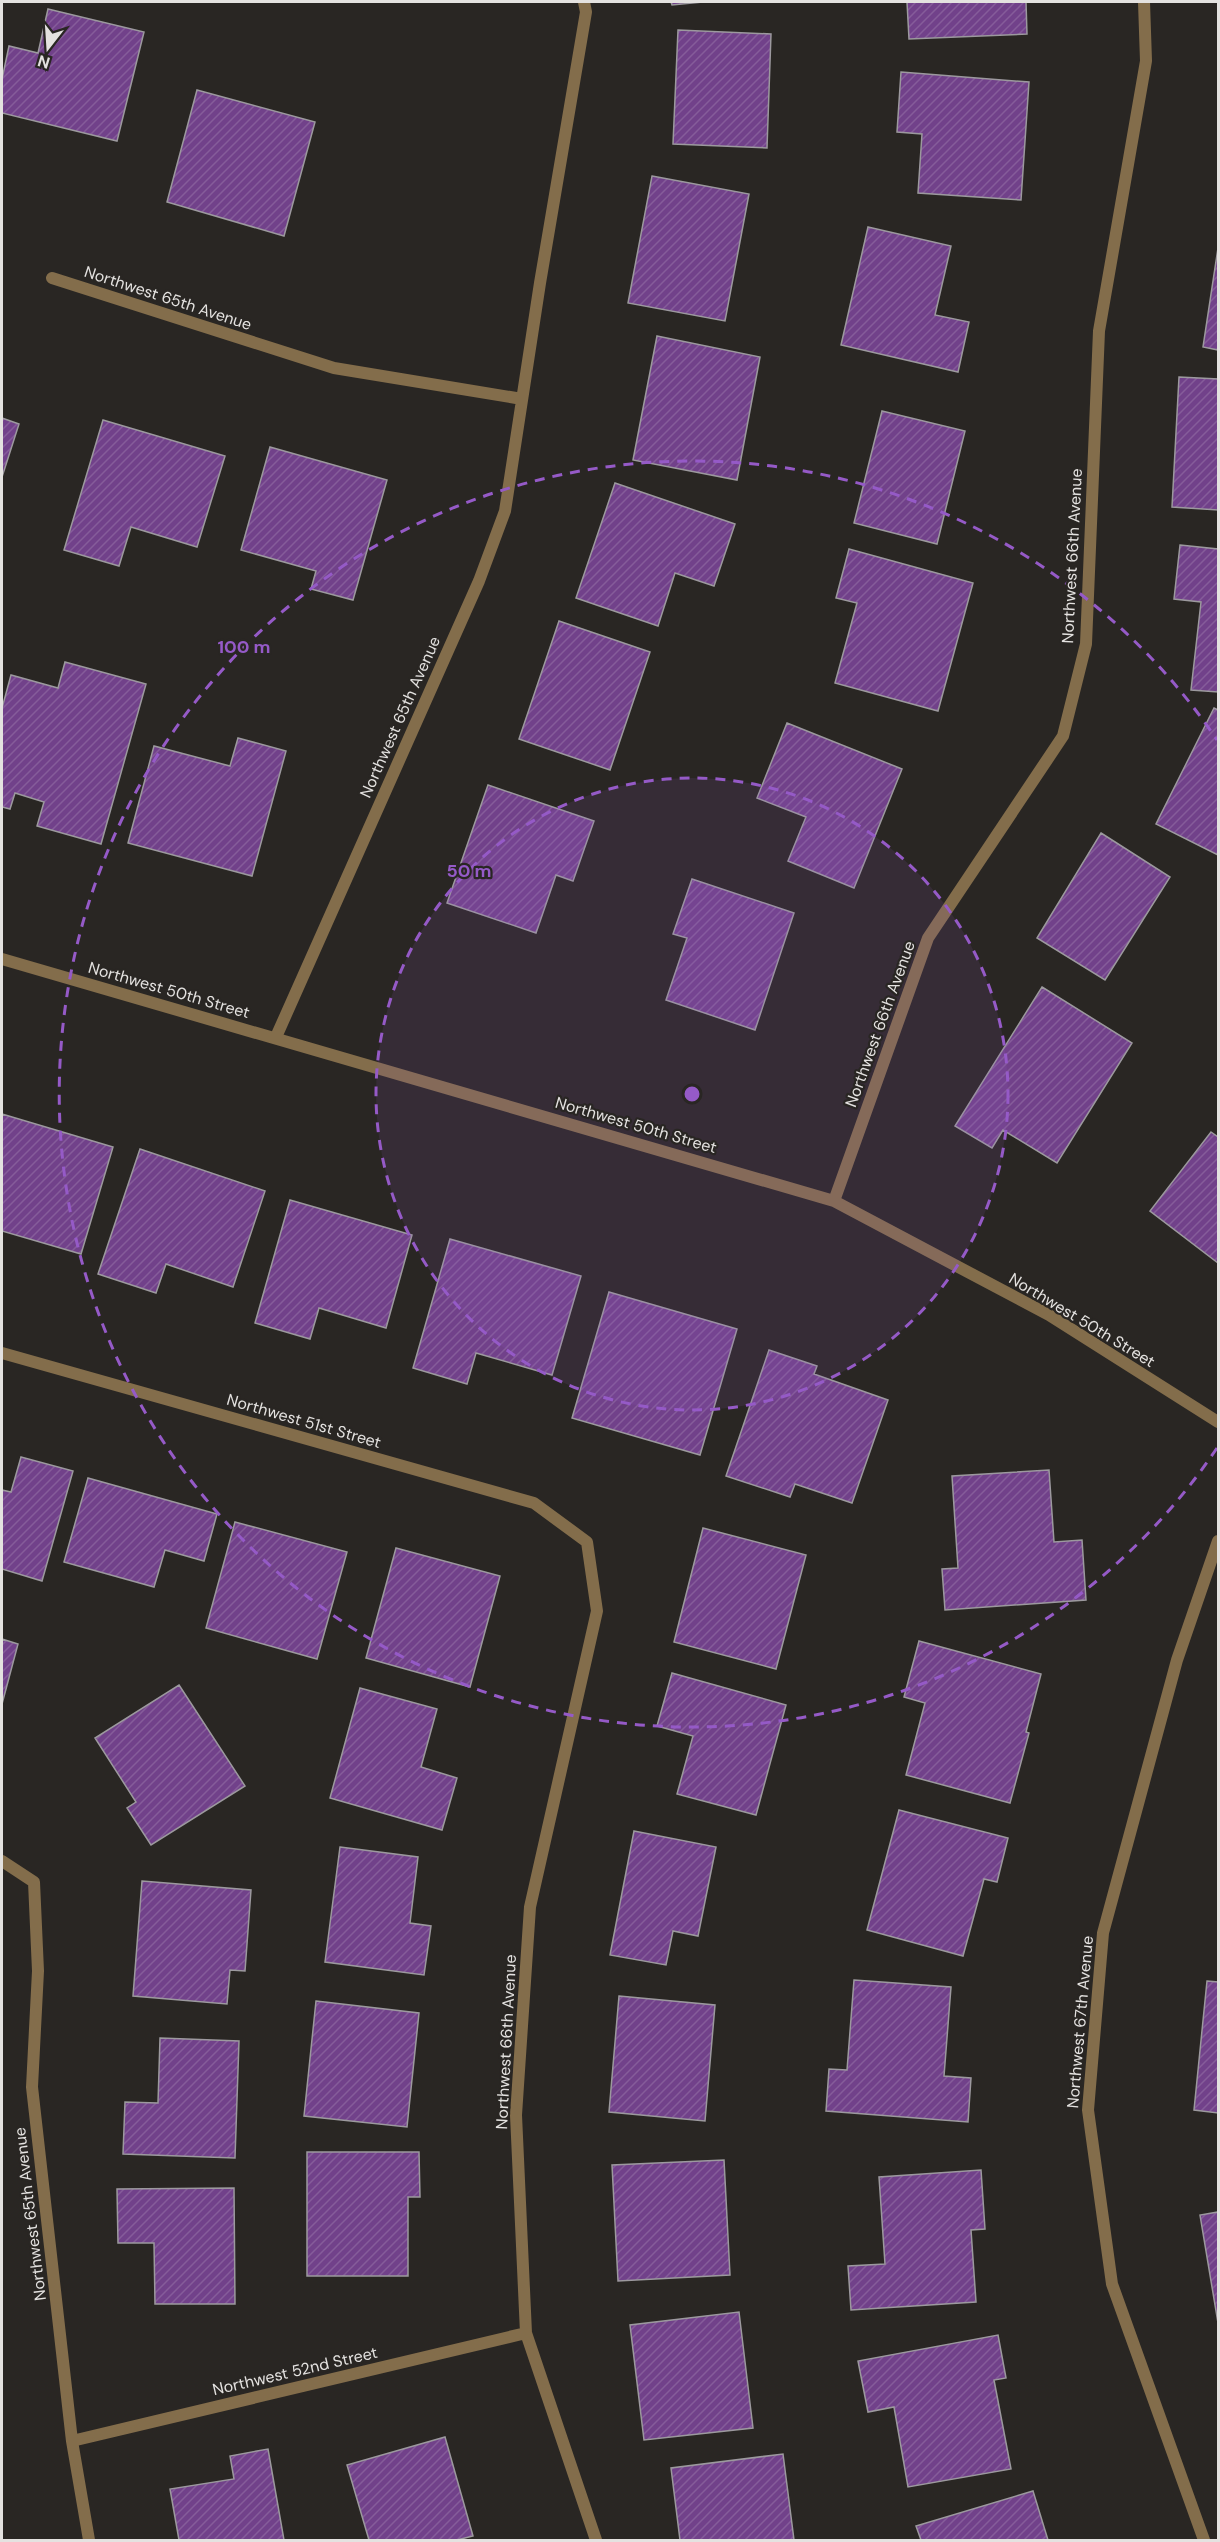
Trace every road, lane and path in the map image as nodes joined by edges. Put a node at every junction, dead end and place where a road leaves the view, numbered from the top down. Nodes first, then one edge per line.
1 (584, 2) edge
2 (1144, 2) edge
3 (51, 278) dead end
4 (522, 399) junction
5 (2, 959) edge
6 (276, 1037) junction
7 (834, 1201) junction
8 (2, 1353) edge
9 (1218, 1422) edge
10 (1218, 1541) edge
11 (587, 1542) joint
12 (2, 1861) edge
13 (526, 2332) junction
14 (72, 2441) junction
15 (89, 2541) edge
16 (596, 2541) edge
17 (1204, 2541) edge

1 - 4 street, Northwest 65th Avenue
2 - 7 street, Northwest 66th Avenue
3 - 4 street, Northwest 65th Avenue
4 - 6 street, Northwest 65th Avenue
5 - 6 street, Northwest 50th Street
6 - 7 street, Northwest 50th Street
7 - 9 street, Northwest 50th Street
8 - 11 street, Northwest 51st Street
10 - 17 street, Northwest 67th Avenue
11 - 13 street, Northwest 66th Avenue
12 - 14 street, Northwest 65th Avenue
13 - 14 street, Northwest 52nd Street
13 - 16 street, Northwest 66th Avenue
14 - 15 street, Northwest 65th Avenue

